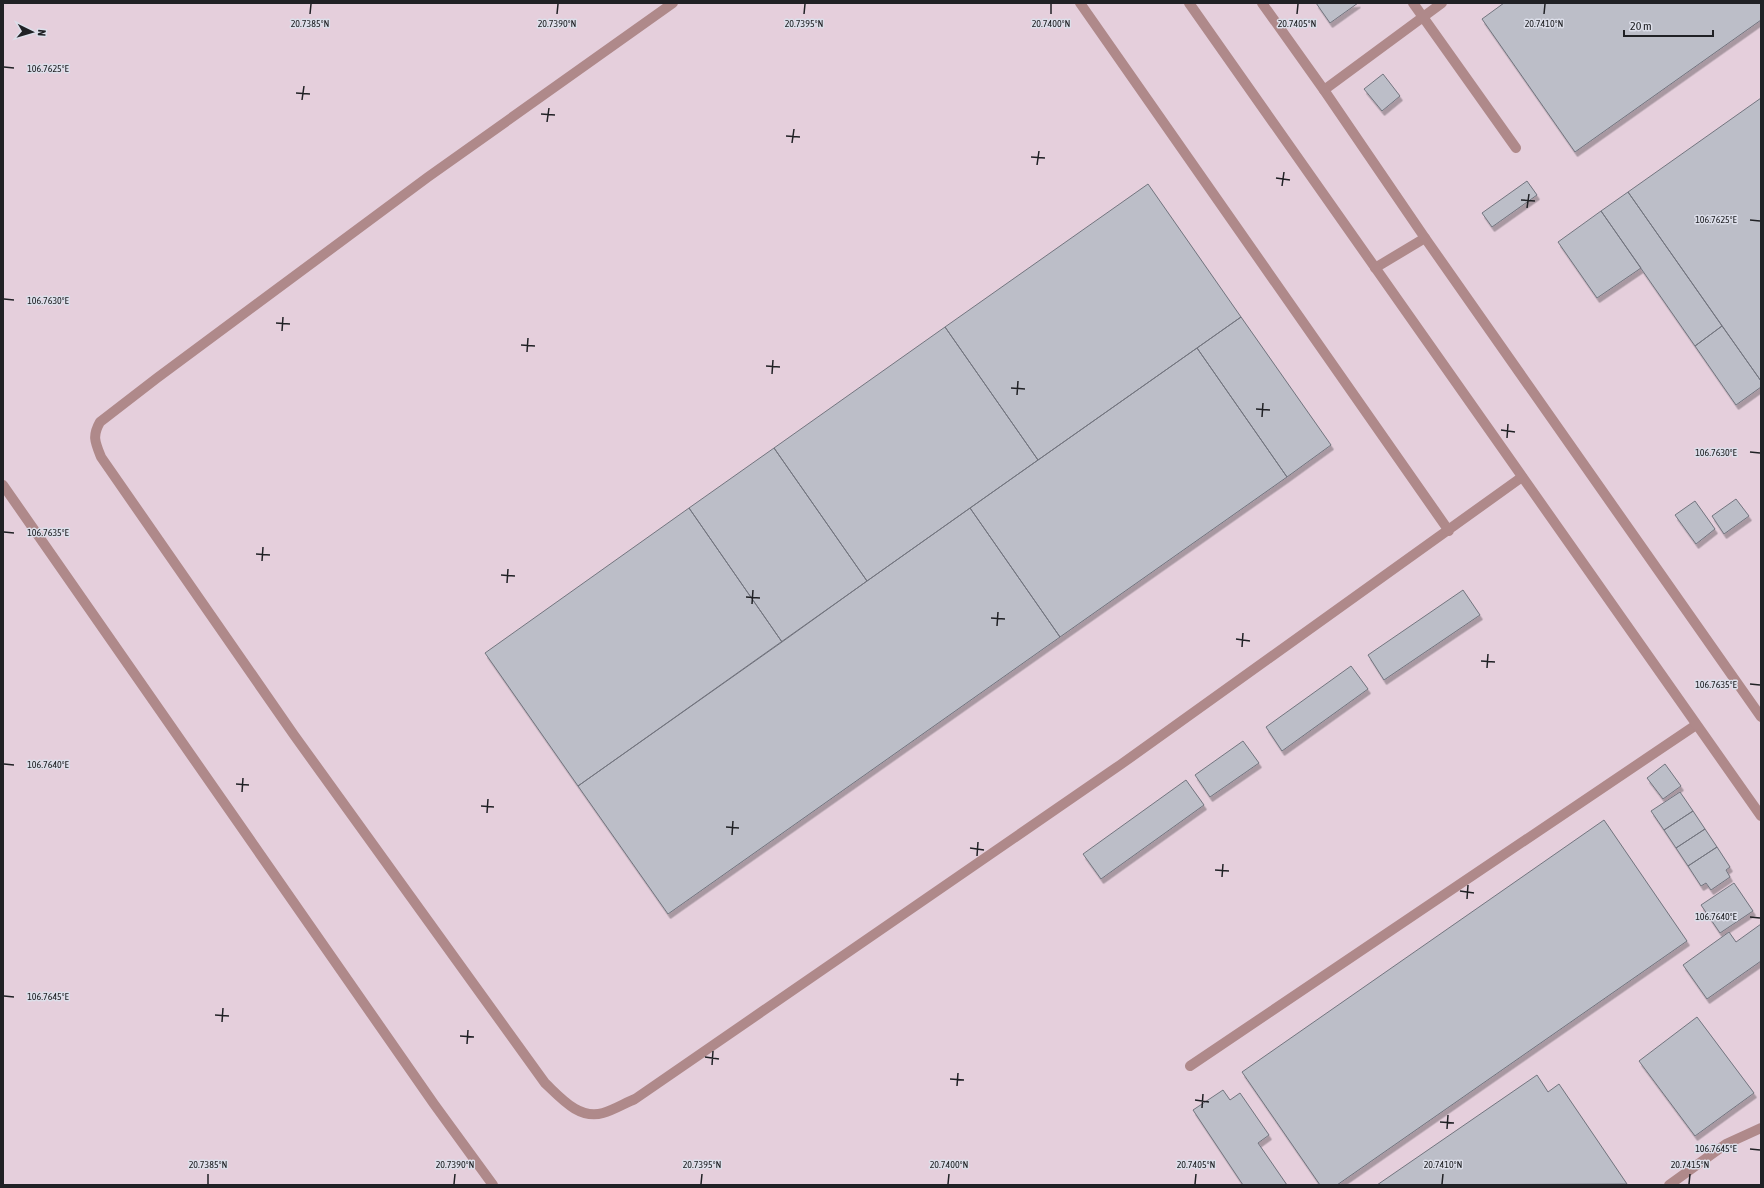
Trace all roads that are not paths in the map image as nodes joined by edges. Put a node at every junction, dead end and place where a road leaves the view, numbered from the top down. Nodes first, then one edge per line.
1 (673, 3) edge
2 (1080, 3) edge
3 (1189, 3) edge
4 (1262, 3) edge
5 (1413, 3) edge
6 (1442, 3) edge
7 (1423, 16) junction
8 (1324, 90) junction
9 (1516, 148) dead end
10 (1425, 238) junction
11 (1375, 268) junction
12 (1522, 477) junction
13 (3, 485) edge
14 (1449, 531) junction
15 (1761, 717) edge
16 (1696, 725) junction
17 (1761, 816) edge
18 (1190, 1066) dead end
19 (1761, 1128) edge
20 (493, 1185) edge
21 (1669, 1185) edge

1 - 14 street
2 - 14 street
3 - 11 street
4 - 8 street
5 - 7 street
6 - 7 street
7 - 8 street
7 - 9 street
8 - 10 street
10 - 11 street
10 - 15 street
11 - 12 street
12 - 14 street
12 - 16 street
13 - 20 street
16 - 17 street
16 - 18 street
19 - 21 street

